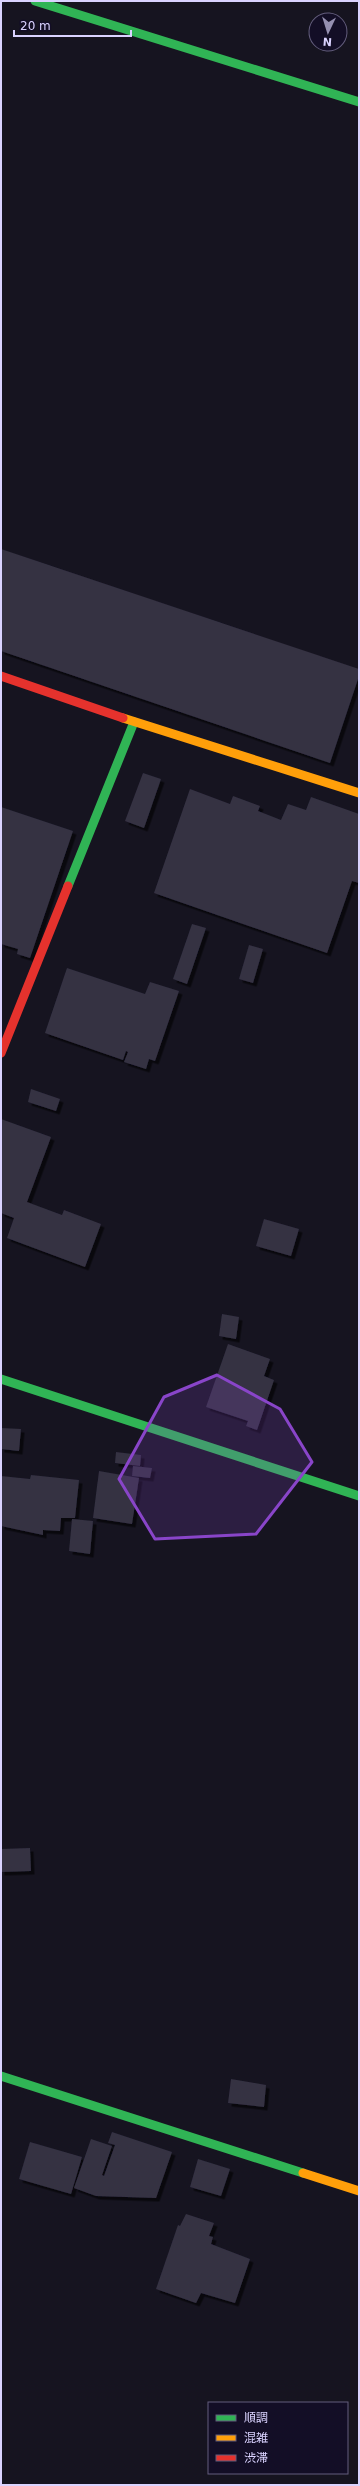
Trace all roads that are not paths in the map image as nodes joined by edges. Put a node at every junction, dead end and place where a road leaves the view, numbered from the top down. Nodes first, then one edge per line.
1 (35, 1) edge
2 (359, 102) edge
3 (1, 676) edge
4 (134, 722) junction
5 (359, 793) edge
6 (1, 1053) edge
7 (1, 1379) edge
8 (359, 1496) edge
9 (1, 2076) edge
10 (359, 2191) edge

1 - 2 street
3 - 4 street
4 - 5 street
4 - 6 street
7 - 8 street
9 - 10 street

